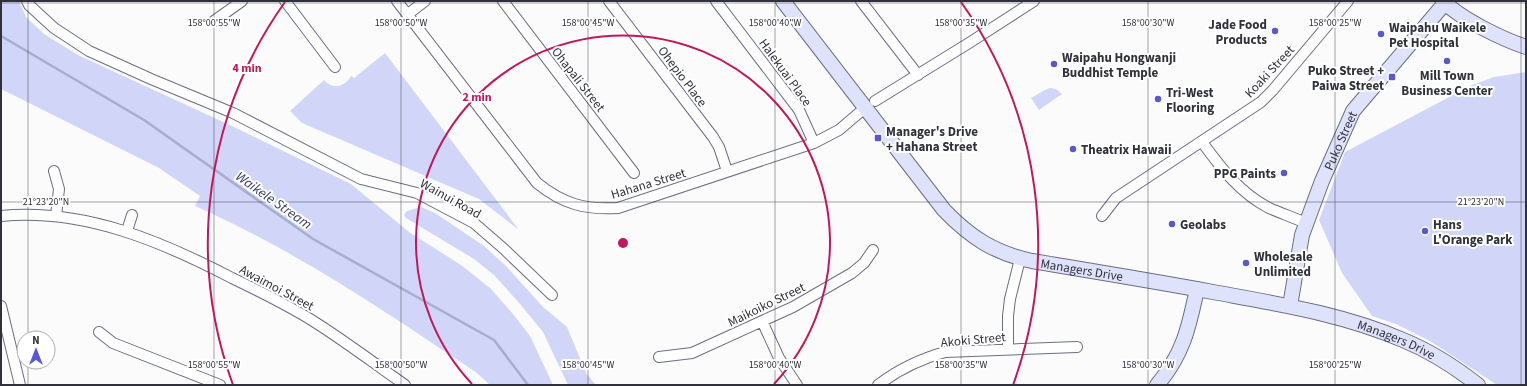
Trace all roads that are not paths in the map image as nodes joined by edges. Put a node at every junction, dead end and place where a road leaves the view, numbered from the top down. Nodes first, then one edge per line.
1 (27, 1) edge
2 (242, 1) edge
3 (285, 1) edge
4 (398, 1) edge
5 (425, 1) edge
6 (503, 1) edge
7 (609, 1) edge
8 (716, 1) edge
9 (784, 1) edge
10 (861, 1) edge
11 (1034, 1) edge
12 (1348, 1) edge
13 (1444, 2) edge
14 (408, 14) junction
15 (214, 21) dead end
16 (1526, 47) edge
17 (335, 66) dead end
18 (918, 75) junction
19 (870, 104) junction
20 (1202, 142) junction
21 (814, 143) junction
22 (54, 171) dead end
23 (728, 171) junction
24 (634, 173) dead end
25 (132, 215) dead end
26 (1, 216) edge
27 (56, 216) junction
28 (1102, 216) dead end
29 (1306, 223) junction
30 (127, 231) junction
31 (873, 250) dead end
32 (1020, 258) junction
33 (1197, 289) junction
34 (552, 295) dead end
35 (1, 306) edge
36 (1290, 306) junction
37 (762, 321) junction
38 (100, 332) dead end
39 (1078, 346) dead end
40 (1008, 349) junction
41 (658, 357) dead end
42 (19, 385) edge
43 (220, 385) edge
44 (405, 385) edge
45 (797, 385) edge
46 (878, 385) edge
47 (1157, 385) edge
48 (1478, 385) edge

1 - 34 street, Wainui Road
2 - 15 street
3 - 17 street
4 - 14 street, Hahana Street
5 - 14 street
6 - 24 street, Ohapali Street
7 - 23 street, Ohepio Place
8 - 21 street, Halekuai Place
9 - 19 street, Managers Drive
10 - 18 street
11 - 18 street, Hahana Street
12 - 20 street, Koaki Street
13 - 16 street
13 - 29 street, Puko Street
14 - 23 street, Hahana Street
18 - 19 street, Hahana Street
19 - 21 street, Hahana Street
19 - 32 street, Managers Drive
20 - 28 street, Koaki Street
20 - 29 street
21 - 23 street, Hahana Street
22 - 27 street
25 - 30 street
26 - 27 street, Awaimoi Street
27 - 30 street, Awaimoi Street
29 - 36 street, Puko Street
30 - 44 street, Awaimoi Street
31 - 37 street, Maikoiko Street
32 - 33 street, Managers Drive
32 - 40 street
33 - 36 street, Managers Drive
33 - 47 street
35 - 42 street
36 - 48 street, Managers Drive
37 - 41 street, Maikoiko Street
37 - 45 street
38 - 43 street
39 - 40 street, Akoki Street
40 - 46 street, Akoki Street

